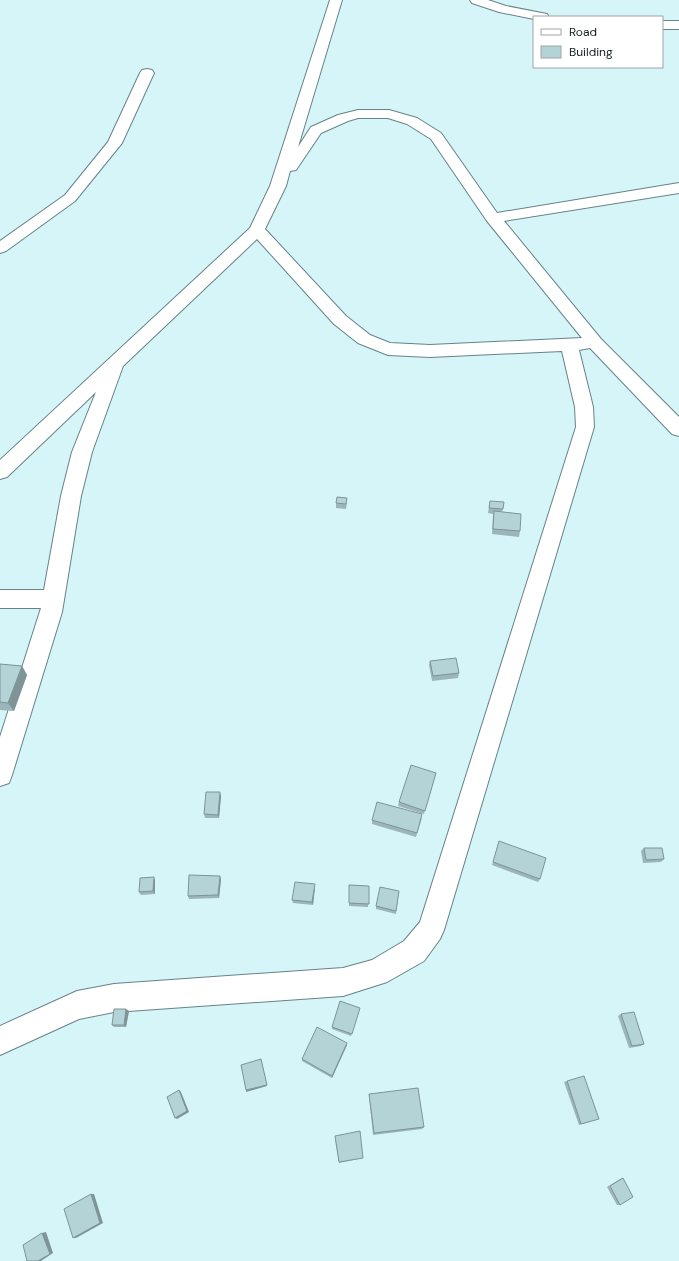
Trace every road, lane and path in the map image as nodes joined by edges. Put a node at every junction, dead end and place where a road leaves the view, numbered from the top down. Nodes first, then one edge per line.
1 (476, 0) edge
2 (338, 1) edge
3 (538, 16) edge
4 (663, 25) edge
5 (679, 25) edge
6 (147, 73) dead end
7 (278, 186) junction
8 (679, 188) edge
9 (493, 218) junction
10 (257, 230) junction
11 (0, 248) edge
12 (595, 343) junction
13 (569, 344) junction
14 (117, 362) junction
15 (679, 429) edge
16 (0, 472) edge
17 (0, 599) edge
18 (53, 599) junction
19 (0, 775) edge
20 (0, 1041) edge

1 - 3 street
2 - 7 street
4 - 5 street
6 - 11 street
7 - 9 street
7 - 10 street
8 - 9 street
9 - 12 street
10 - 13 street
10 - 14 street
12 - 13 street
12 - 15 street
13 - 20 street
14 - 16 street
14 - 18 street
17 - 18 street
18 - 19 street

